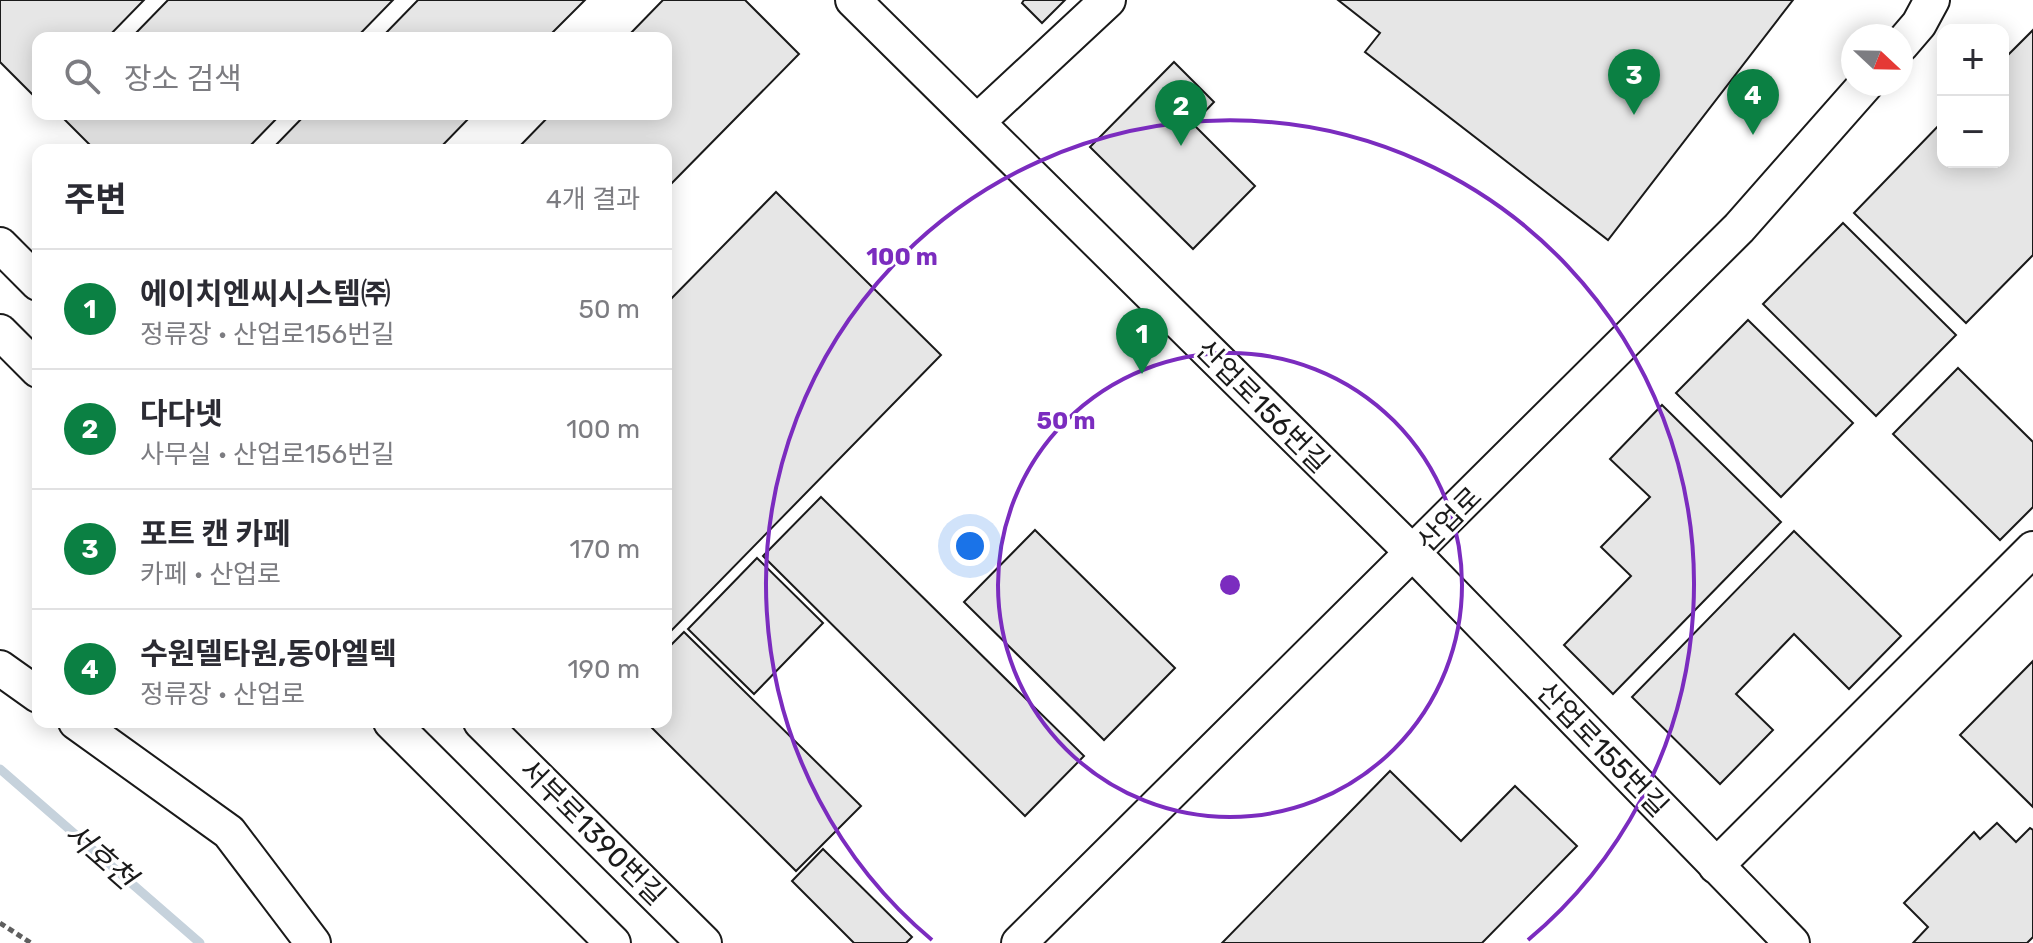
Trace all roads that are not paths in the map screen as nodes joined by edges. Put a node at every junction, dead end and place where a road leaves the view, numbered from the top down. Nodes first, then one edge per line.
1 (853, 0) edge
2 (1108, 0) edge
3 (1932, 0) edge
4 (1913, 31) edge
5 (1855, 96) edge
6 (977, 122) junction
7 (0, 245) edge
8 (32, 277) edge
9 (0, 332) edge
10 (32, 364) edge
11 (2033, 549) edge
12 (1414, 554) junction
13 (0, 668) edge
14 (32, 691) edge
15 (84, 728) edge
16 (397, 728) edge
17 (487, 728) edge
18 (1716, 866) junction
19 (313, 943) edge
20 (613, 943) edge
21 (704, 943) edge
22 (1019, 943) edge
23 (1792, 943) edge

1 - 6 street, 산업로156번길
2 - 6 street
3 - 4 street
5 - 12 street, 산업로
6 - 12 street, 산업로156번길
7 - 8 street
9 - 10 street
11 - 18 street
12 - 18 street, 산업로155번길
12 - 22 street, 산업로
13 - 14 street
15 - 19 street
16 - 20 street
17 - 21 street, 서부로1390번길
18 - 23 street, 산업로155번길

